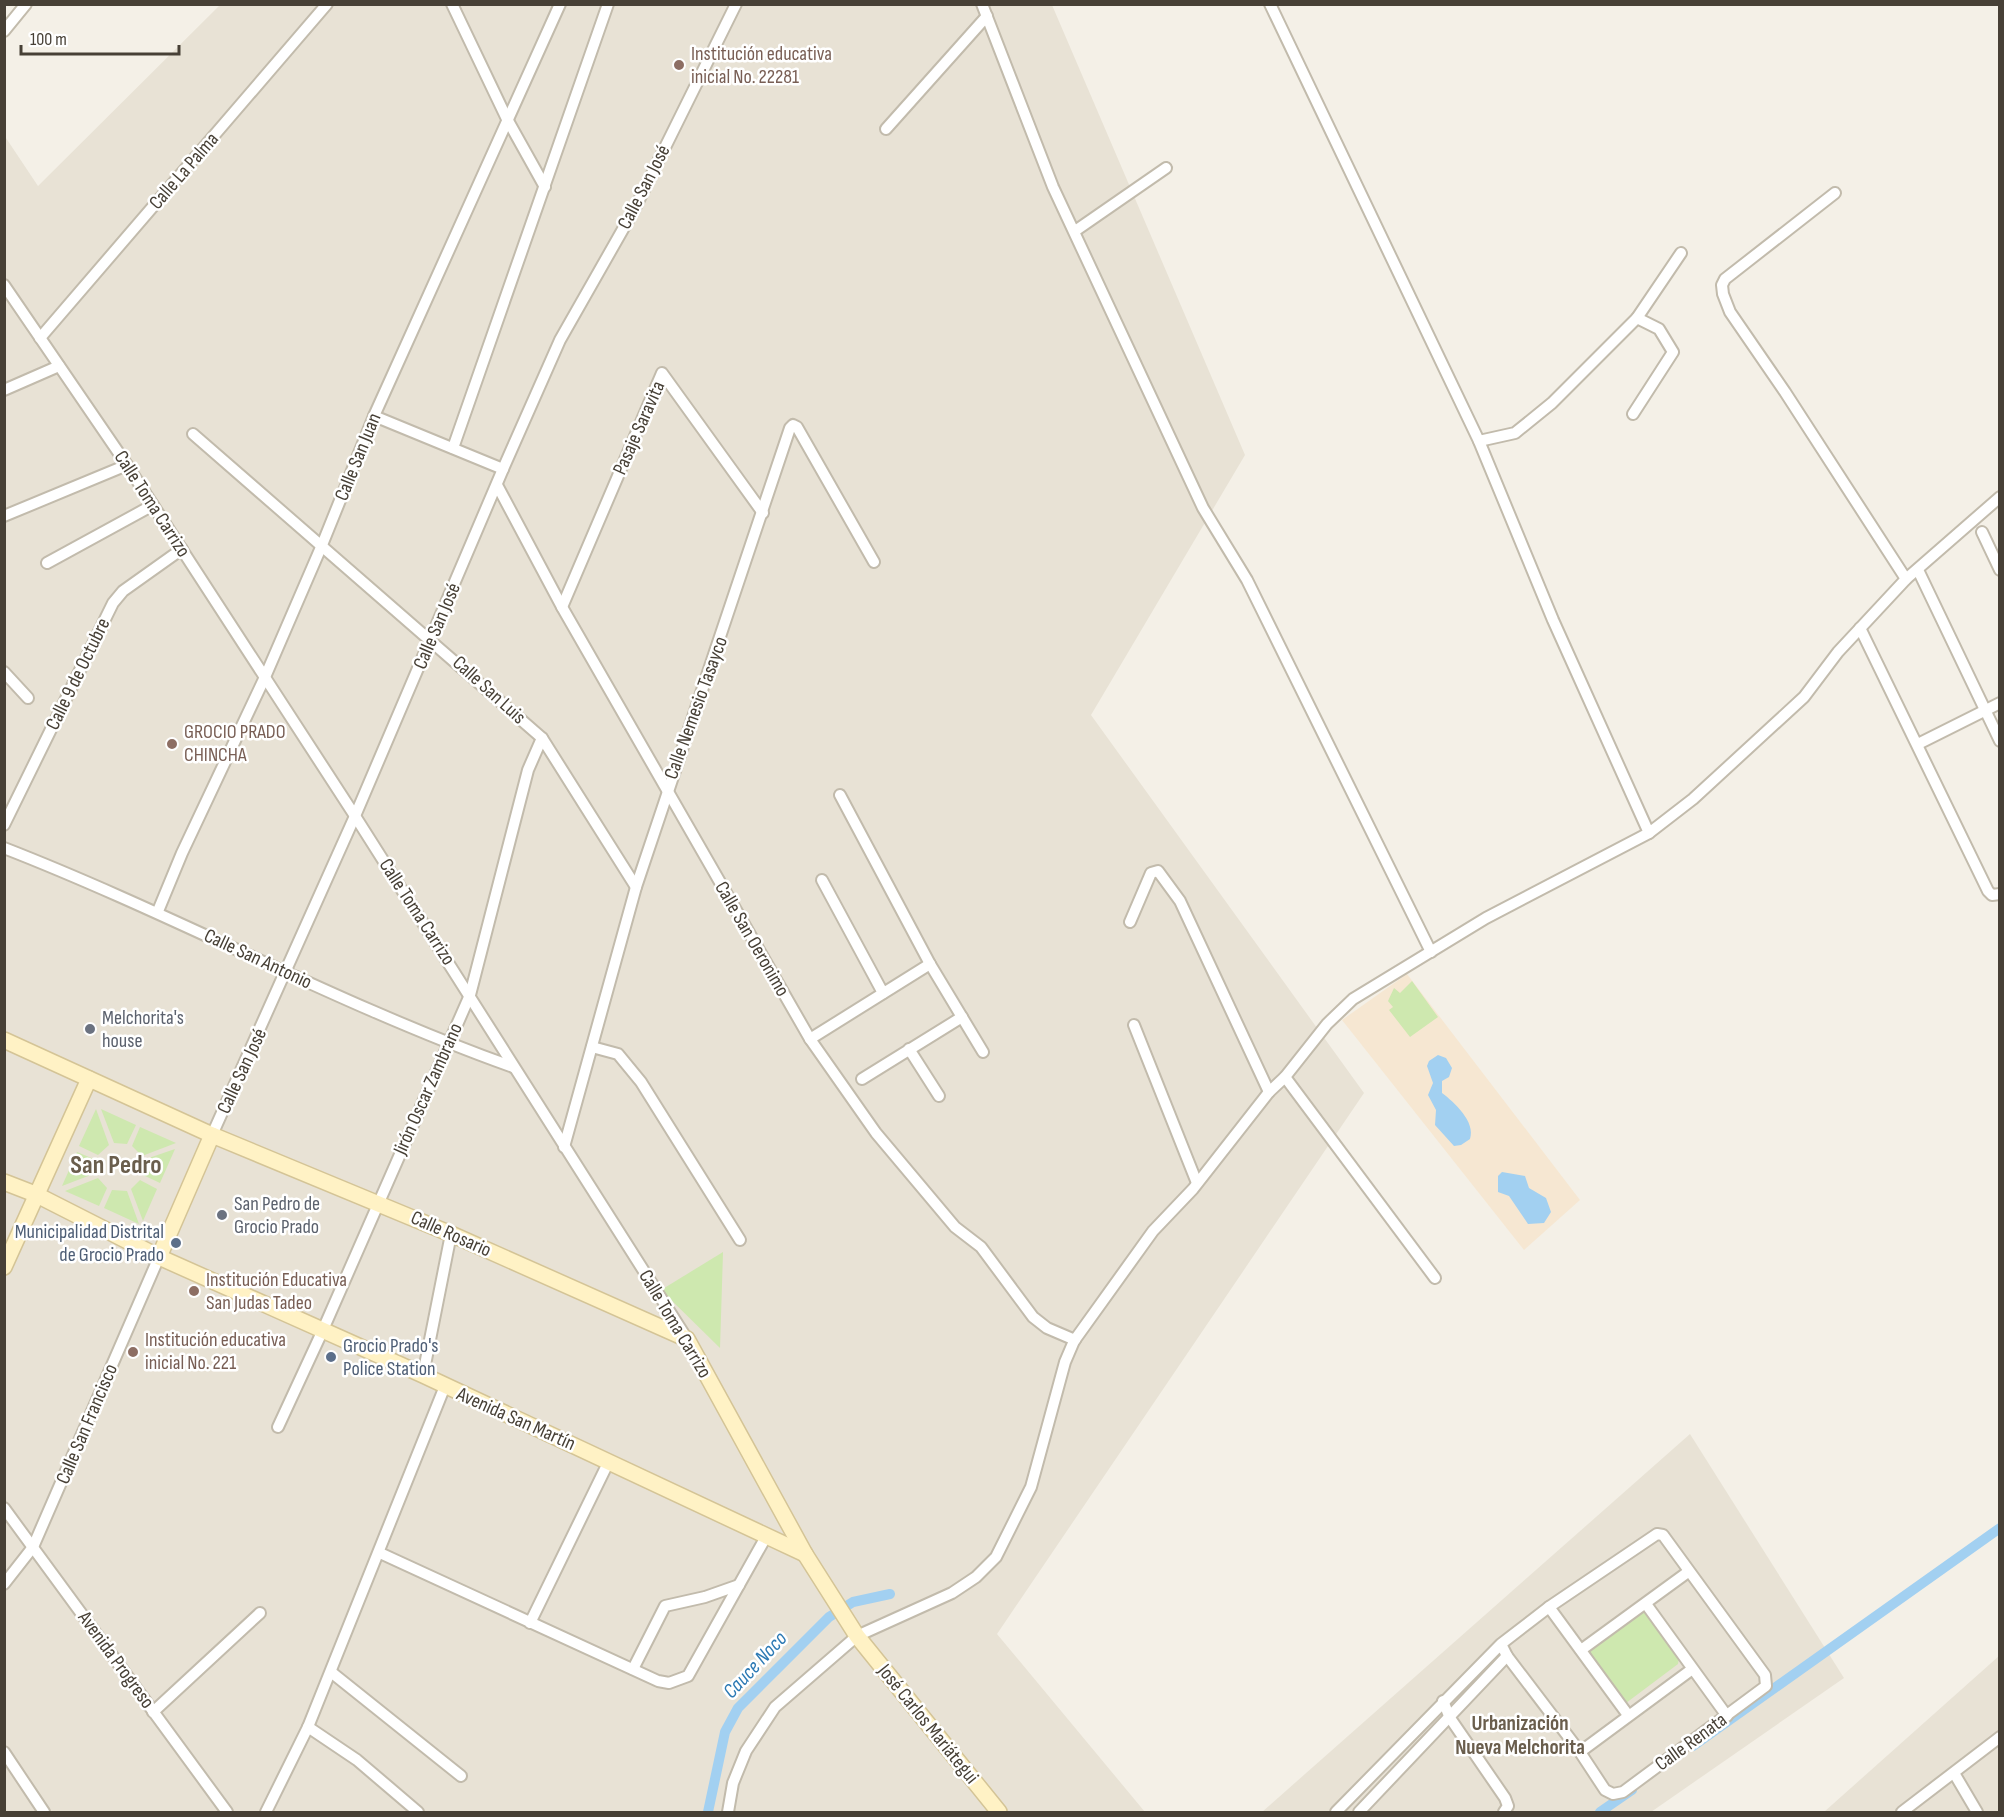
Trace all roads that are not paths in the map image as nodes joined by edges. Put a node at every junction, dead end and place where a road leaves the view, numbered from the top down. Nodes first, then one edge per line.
1 (26, 4) edge
2 (327, 4) edge
3 (452, 4) edge
4 (560, 4) edge
5 (608, 4) edge
6 (736, 4) edge
7 (982, 4) edge
8 (1270, 4) edge
9 (987, 16) junction
10 (4, 31) edge
11 (507, 119) junction
12 (886, 129) dead end
13 (1166, 168) dead end
14 (545, 187) junction
15 (1835, 193) dead end
16 (1075, 231) junction
17 (1681, 253) dead end
18 (4, 285) edge
19 (1637, 318) junction
20 (40, 338) junction
21 (59, 366) junction
22 (4, 390) edge
23 (1633, 414) dead end
24 (374, 416) junction
25 (193, 434) dead end
26 (1479, 441) junction
27 (453, 448) junction
28 (127, 465) junction
29 (502, 469) junction
30 (497, 485) junction
31 (2000, 497) edge
32 (153, 505) junction
33 (763, 513) junction
34 (4, 516) edge
35 (1982, 532) dead end
36 (322, 545) junction
37 (182, 549) junction
38 (874, 562) dead end
39 (47, 563) dead end
40 (1918, 570) junction
41 (2000, 570) edge
42 (1905, 579) junction
43 (562, 607) junction
44 (1860, 628) junction
45 (431, 639) junction
46 (265, 677) junction
47 (7, 678) edge
48 (28, 698) dead end
49 (2000, 703) edge
50 (1985, 708) junction
51 (543, 738) junction
52 (2000, 741) edge
53 (1918, 744) junction
54 (667, 789) junction
55 (840, 795) dead end
56 (355, 816) junction
57 (4, 825) edge
58 (1649, 833) junction
59 (4, 848) edge
60 (822, 880) dead end
61 (636, 886) junction
62 (2000, 894) edge
63 (158, 911) junction
64 (1130, 922) dead end
65 (1431, 952) junction
66 (930, 964) junction
67 (286, 973) junction
68 (882, 993) junction
69 (470, 995) junction
70 (962, 1017) junction
71 (1134, 1025) dead end
72 (810, 1039) junction
73 (4, 1040) edge
74 (448, 1044) junction
75 (592, 1047) junction
76 (909, 1049) junction
77 (983, 1052) dead end
78 (513, 1067) junction
79 (1285, 1077) junction
80 (89, 1079) junction
81 (862, 1079) dead end
82 (1269, 1092) junction
83 (939, 1096) dead end
84 (212, 1135) junction
85 (564, 1147) junction
86 (4, 1182) edge
87 (1197, 1183) junction
88 (35, 1194) junction
89 (377, 1202) junction
90 (452, 1234) junction
91 (740, 1240) dead end
92 (159, 1257) junction
93 (4, 1267) edge
94 (1435, 1278) dead end
95 (322, 1332) junction
96 (687, 1339) junction
97 (1075, 1340) junction
98 (423, 1375) junction
99 (444, 1386) junction
100 (278, 1427) dead end
101 (609, 1461) junction
102 (4, 1508) edge
103 (767, 1535) junction
104 (33, 1547) junction
105 (380, 1552) junction
106 (805, 1554) junction
107 (1688, 1572) junction
108 (4, 1584) edge
109 (739, 1585) junction
110 (1646, 1604) junction
111 (1549, 1607) junction
112 (260, 1613) dead end
113 (844, 1615) joint
114 (530, 1623) junction
115 (857, 1636) junction
116 (1501, 1644) junction
117 (1581, 1650) junction
118 (1507, 1656) junction
119 (633, 1669) junction
120 (1691, 1670) junction
121 (331, 1672) junction
122 (1443, 1701) junction
123 (153, 1712) junction
124 (1628, 1715) junction
125 (1727, 1716) junction
126 (1450, 1718) junction
127 (308, 1727) junction
128 (2000, 1737) edge
129 (4, 1752) edge
130 (1580, 1752) junction
131 (1954, 1773) junction
132 (462, 1776) dead end
133 (44, 1812) edge
134 (227, 1812) edge
135 (267, 1812) edge
136 (418, 1812) edge
137 (728, 1812) edge
138 (999, 1812) edge
139 (1336, 1812) edge
140 (1359, 1812) edge
141 (1504, 1812) edge
142 (1902, 1812) edge
143 (1977, 1812) edge

1 - 10 street
2 - 20 street, Calle La Palma
3 - 11 street
4 - 11 street, Calle San Juan
5 - 14 street
6 - 29 street, Calle San José
7 - 9 street
8 - 26 street
9 - 12 street
9 - 16 street
11 - 14 street
11 - 24 street, Calle San Juan
13 - 16 street
14 - 27 street
15 - 42 street
16 - 65 street
17 - 19 street
18 - 20 street, Calle Toma Carrizo
19 - 23 street
19 - 26 street
20 - 21 street, Calle Toma Carrizo
21 - 22 street
21 - 28 street, Calle Toma Carrizo
24 - 27 street
24 - 36 street, Calle San Juan
25 - 36 street, Calle San Luis
26 - 58 street
27 - 29 street
28 - 32 street, Calle Toma Carrizo
28 - 34 street
29 - 30 street, Calle San José
30 - 43 street, Calle San Oeronimo
30 - 45 street, Calle San José
31 - 40 street
32 - 37 street, Calle Toma Carrizo
32 - 39 street
33 - 38 street, Calle Nemesio Tasayco
33 - 43 street, Pasaje Saravita
33 - 54 street, Calle Nemesio Tasayco
35 - 41 street
36 - 45 street, Calle San Luis
36 - 46 street, Calle San Juan
37 - 46 street, Calle Toma Carrizo
37 - 57 street, Calle 9 de Octubre
40 - 42 street
40 - 50 street
42 - 44 street
43 - 54 street, Calle San Oeronimo
44 - 53 street
44 - 58 street
45 - 51 street, Calle San Luis
45 - 56 street, Calle San José
46 - 56 street, Calle Toma Carrizo
46 - 63 street, Calle San Juan
47 - 48 street
49 - 50 street
50 - 52 street
50 - 53 street
51 - 61 street, Calle San Luis
51 - 69 street, Jirón Oscar Zambrano
53 - 62 street
54 - 61 street, Calle Nemesio Tasayco
54 - 72 street, Calle San Oeronimo
55 - 66 street
56 - 67 street, Calle San José
56 - 69 street, Calle Toma Carrizo
58 - 65 street
59 - 63 street, Calle San Antonio
60 - 68 street
61 - 75 street, Calle Nemesio Tasayco
63 - 67 street, Calle San Antonio
64 - 82 street
65 - 79 street
66 - 68 street
66 - 70 street
67 - 74 street, Calle San Antonio
67 - 84 street, Calle San José
68 - 72 street
69 - 74 street, Jirón Oscar Zambrano
69 - 78 street, Calle Toma Carrizo
70 - 76 street
70 - 77 street
71 - 87 street
72 - 97 street, Calle San Oeronimo
73 - 80 main road, Calle Rosario
74 - 78 street, Calle San Antonio
74 - 89 street, Jirón Oscar Zambrano
75 - 85 street, Calle Nemesio Tasayco
75 - 91 street
76 - 81 street
76 - 83 street
78 - 85 street, Calle Toma Carrizo
79 - 82 street
79 - 94 street
80 - 84 main road, Calle Rosario
80 - 88 main road
82 - 87 street
84 - 89 main road, Calle Rosario
84 - 92 main road, Calle San José
85 - 96 street, Calle Toma Carrizo
86 - 88 main road, Avenida San Martín
87 - 97 street
88 - 92 main road, Avenida San Martín
88 - 93 main road
89 - 90 main road, Calle Rosario
89 - 95 street, Jirón Oscar Zambrano
90 - 96 main road, Calle Rosario
90 - 98 street
92 - 95 main road, Avenida San Martín
92 - 104 street, Calle San Francisco
95 - 98 main road, Avenida San Martín
95 - 100 street, Jirón Oscar Zambrano
96 - 106 main road, Calle Toma Carrizo
97 - 115 street
98 - 99 main road, Avenida San Martín
99 - 101 main road, Avenida San Martín
99 - 105 street
101 - 103 main road, Avenida San Martín
101 - 114 street
102 - 104 street, Avenida Progreso
103 - 106 main road, Avenida San Martín
103 - 109 street
104 - 108 street, Calle San Francisco
104 - 123 street, Avenida Progreso
105 - 114 street
105 - 121 street
106 - 113 main road, Calle Toma Carrizo
107 - 110 street
107 - 111 street
107 - 125 street, Calle Renata
109 - 119 street
109 - 119 street
110 - 117 street
110 - 120 street
111 - 116 street
111 - 117 street
112 - 123 street
113 - 115 main road, José Carlos Mariátegui
114 - 119 street
115 - 137 street
115 - 138 main road, José Carlos Mariátegui
116 - 118 street
116 - 122 street
117 - 124 street
118 - 126 street
118 - 130 street
120 - 124 street
120 - 125 street
121 - 127 street
121 - 132 street
122 - 126 street
122 - 139 street
123 - 134 street, Avenida Progreso
124 - 130 street
125 - 130 street, Calle Renata
126 - 140 street
126 - 141 street
127 - 135 street
127 - 136 street
128 - 131 street
129 - 133 street
131 - 142 street
131 - 143 street

